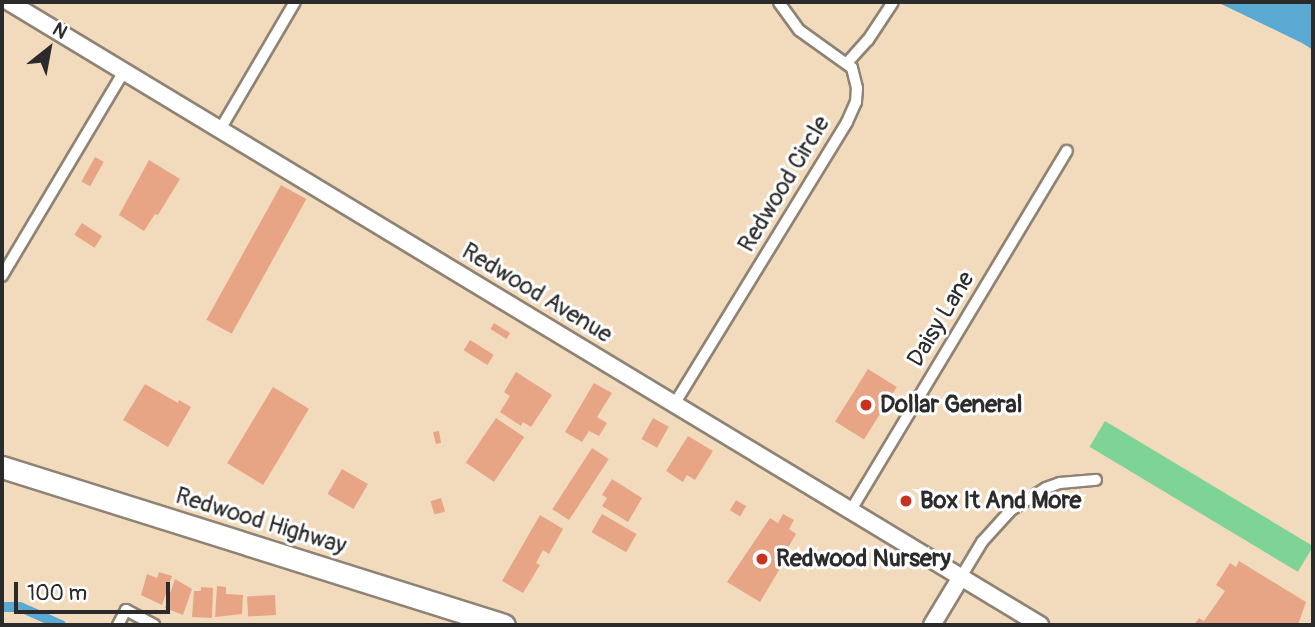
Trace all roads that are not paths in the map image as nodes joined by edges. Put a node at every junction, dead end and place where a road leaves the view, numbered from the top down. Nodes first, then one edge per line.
1 (9, 2) edge
2 (295, 2) edge
3 (779, 2) edge
4 (893, 2) edge
5 (847, 62) junction
6 (125, 70) junction
7 (221, 128) junction
8 (1068, 150) dead end
9 (2, 276) edge
10 (675, 403) junction
11 (2, 467) edge
12 (1096, 480) dead end
13 (850, 510) junction
14 (961, 578) junction
15 (118, 625) edge
16 (154, 625) edge
17 (504, 625) edge
18 (932, 625) edge
19 (1040, 625) edge

1 - 6 main road, Redwood Avenue
2 - 7 street
3 - 5 street
4 - 5 street
5 - 10 street, Redwood Circle
6 - 7 main road, Redwood Avenue
6 - 9 street
7 - 10 main road, Redwood Avenue
8 - 13 street, Daisy Lane
10 - 13 main road, Redwood Avenue
11 - 17 highway, Redwood Highway
12 - 14 street
13 - 14 main road, Redwood Avenue
14 - 18 main road
14 - 19 main road, Redwood Avenue
15 - 16 street

